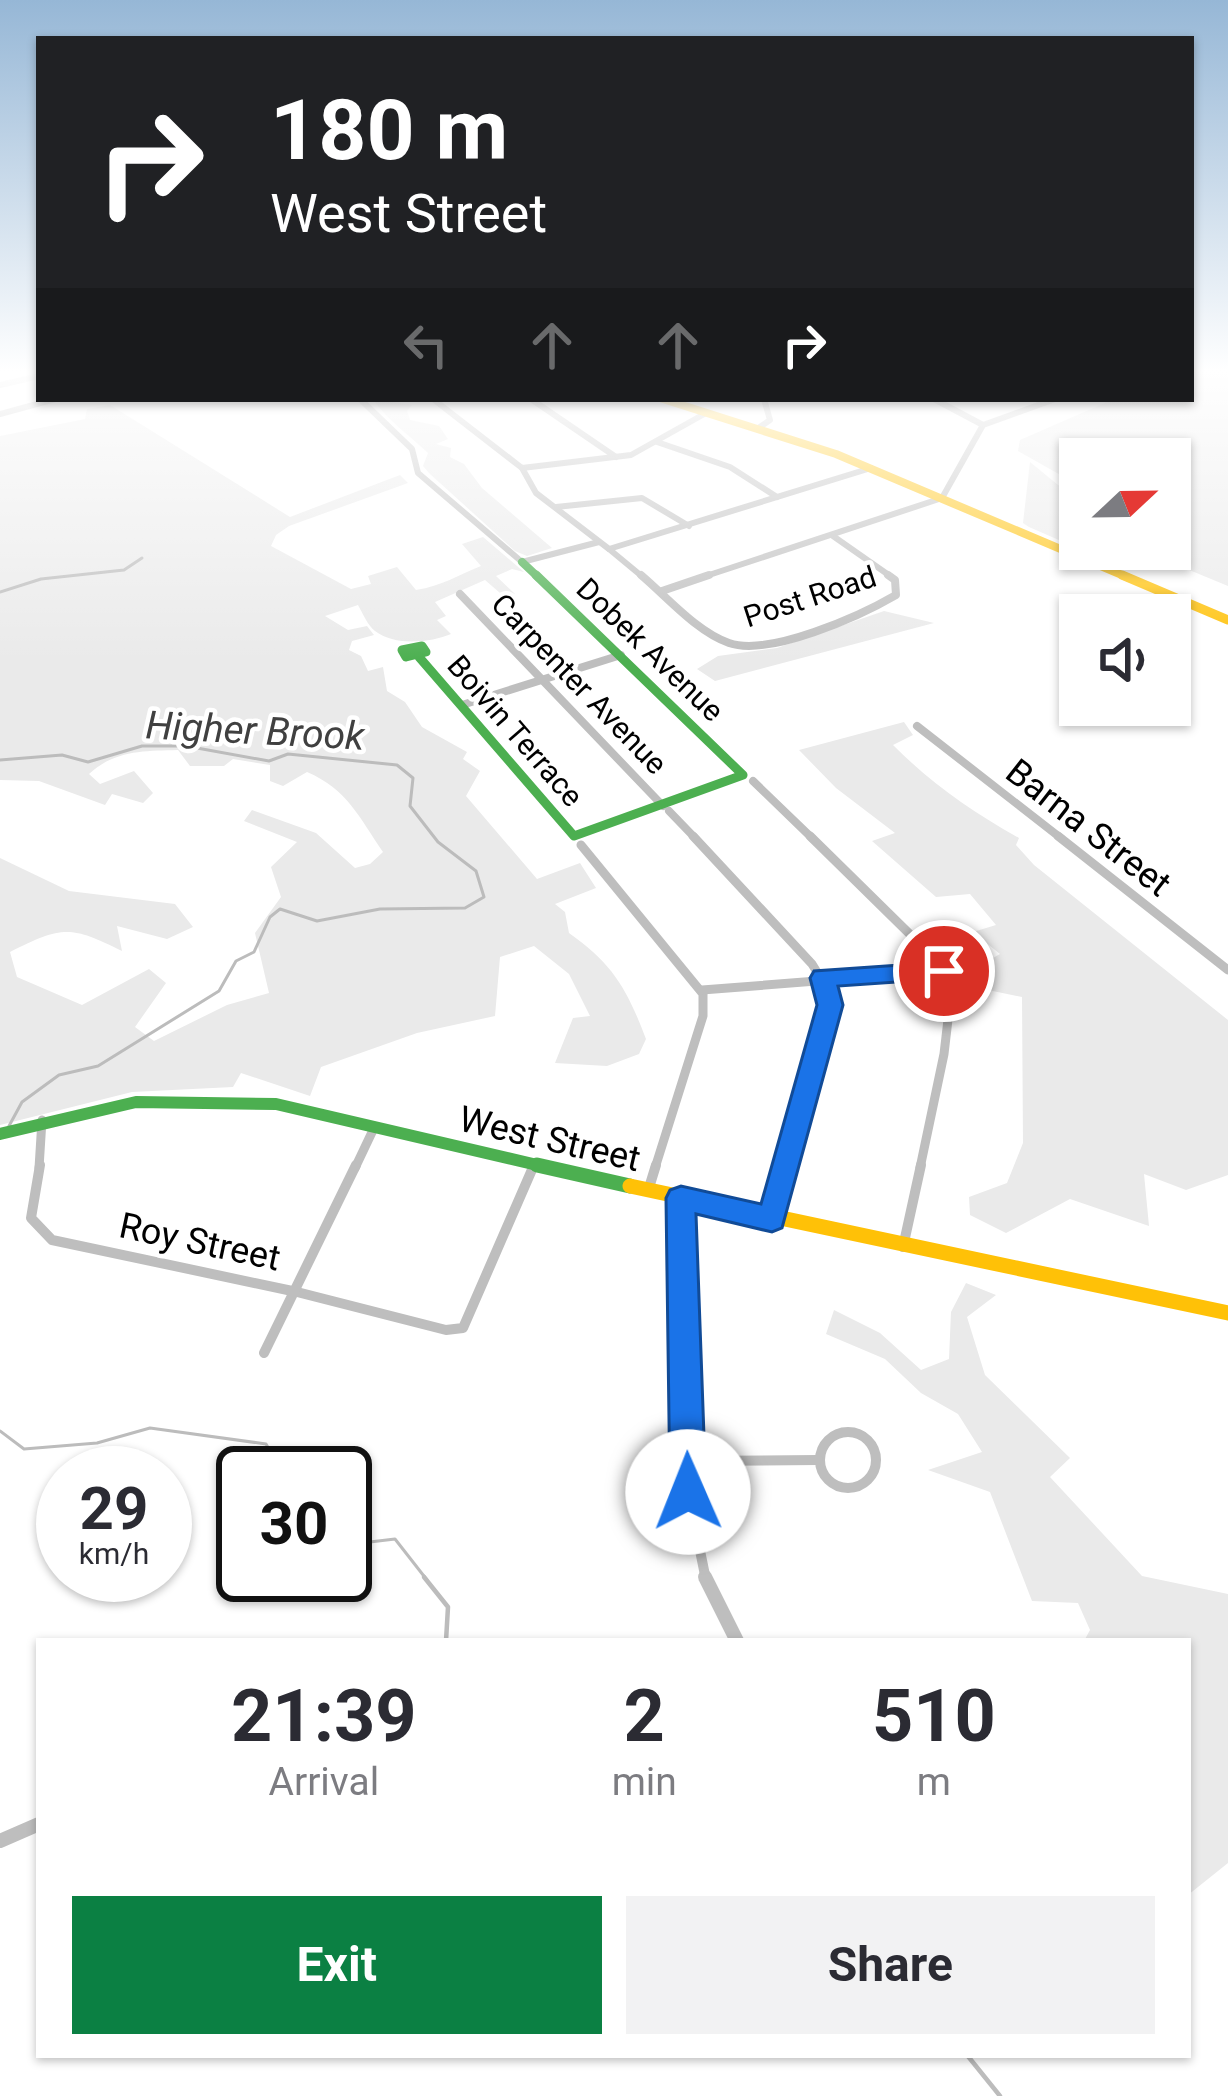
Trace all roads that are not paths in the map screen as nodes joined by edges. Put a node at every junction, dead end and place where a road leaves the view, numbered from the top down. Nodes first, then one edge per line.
1 (415, 467) edge
2 (533, 467) edge
3 (729, 467) edge
4 (868, 467) edge
5 (960, 467) edge
6 (522, 468) joint
7 (871, 468) junction
8 (778, 498) junction
9 (942, 499) junction
10 (556, 507) junction
11 (689, 526) junction
12 (833, 536) junction
13 (599, 542) junction
14 (609, 549) junction
15 (522, 562) junction
16 (662, 591) junction
17 (460, 595) dead end
18 (1228, 620) edge
19 (622, 656) junction
20 (419, 657) dead end
21 (544, 679) junction
22 (462, 704) junction
23 (917, 726) dead end
24 (748, 778) junction
25 (666, 808) junction
26 (578, 841) junction
27 (1228, 970) edge
28 (944, 971) junction
29 (823, 978) junction
30 (702, 990) junction
31 (42, 1120) junction
32 (374, 1128) junction
33 (0, 1134) edge
34 (534, 1165) junction
35 (648, 1191) junction
36 (681, 1198) junction
37 (772, 1219) junction
38 (903, 1247) junction
39 (297, 1292) junction
40 (1228, 1313) edge
41 (264, 1353) dead end
42 (818, 1460) junction
43 (687, 1461) junction
44 (735, 1638) edge
45 (36, 1825) edge
46 (0, 1841) edge

1 - 15 street
2 - 6 street
3 - 8 street
4 - 7 main road
5 - 9 street
6 - 10 street, Post Road
7 - 8 street
7 - 9 main road
8 - 11 street
9 - 12 street
9 - 18 main road
10 - 11 street
10 - 13 street, Post Road
11 - 14 street
12 - 16 street
12 - 16 street, Post Road
13 - 14 street, Post Road
13 - 15 street
14 - 16 street, Post Road
15 - 19 main road, Dobek Avenue
17 - 21 street, Carpenter Avenue
19 - 21 street
19 - 24 main road, Dobek Avenue
20 - 22 main road, Boivin Terrace
21 - 22 street
21 - 25 street, Carpenter Avenue
22 - 26 main road, Boivin Terrace
23 - 27 street, Barna Street
24 - 25 main road
24 - 28 street
25 - 26 main road
25 - 29 street, Carpenter Avenue
26 - 30 street
28 - 29 street
28 - 38 street
29 - 30 street
29 - 37 street
30 - 35 street
31 - 32 main road, West Street
31 - 33 main road, West Street
31 - 39 street, Roy Street
32 - 34 main road, West Street
32 - 39 street
34 - 35 main road, West Street
34 - 39 street, Roy Street
35 - 36 main road, West Street
36 - 37 main road, West Street
36 - 43 street
37 - 38 main road, West Street
38 - 40 main road, West Street
39 - 41 street
42 - 42 street
42 - 43 street
43 - 44 street
45 - 46 street

